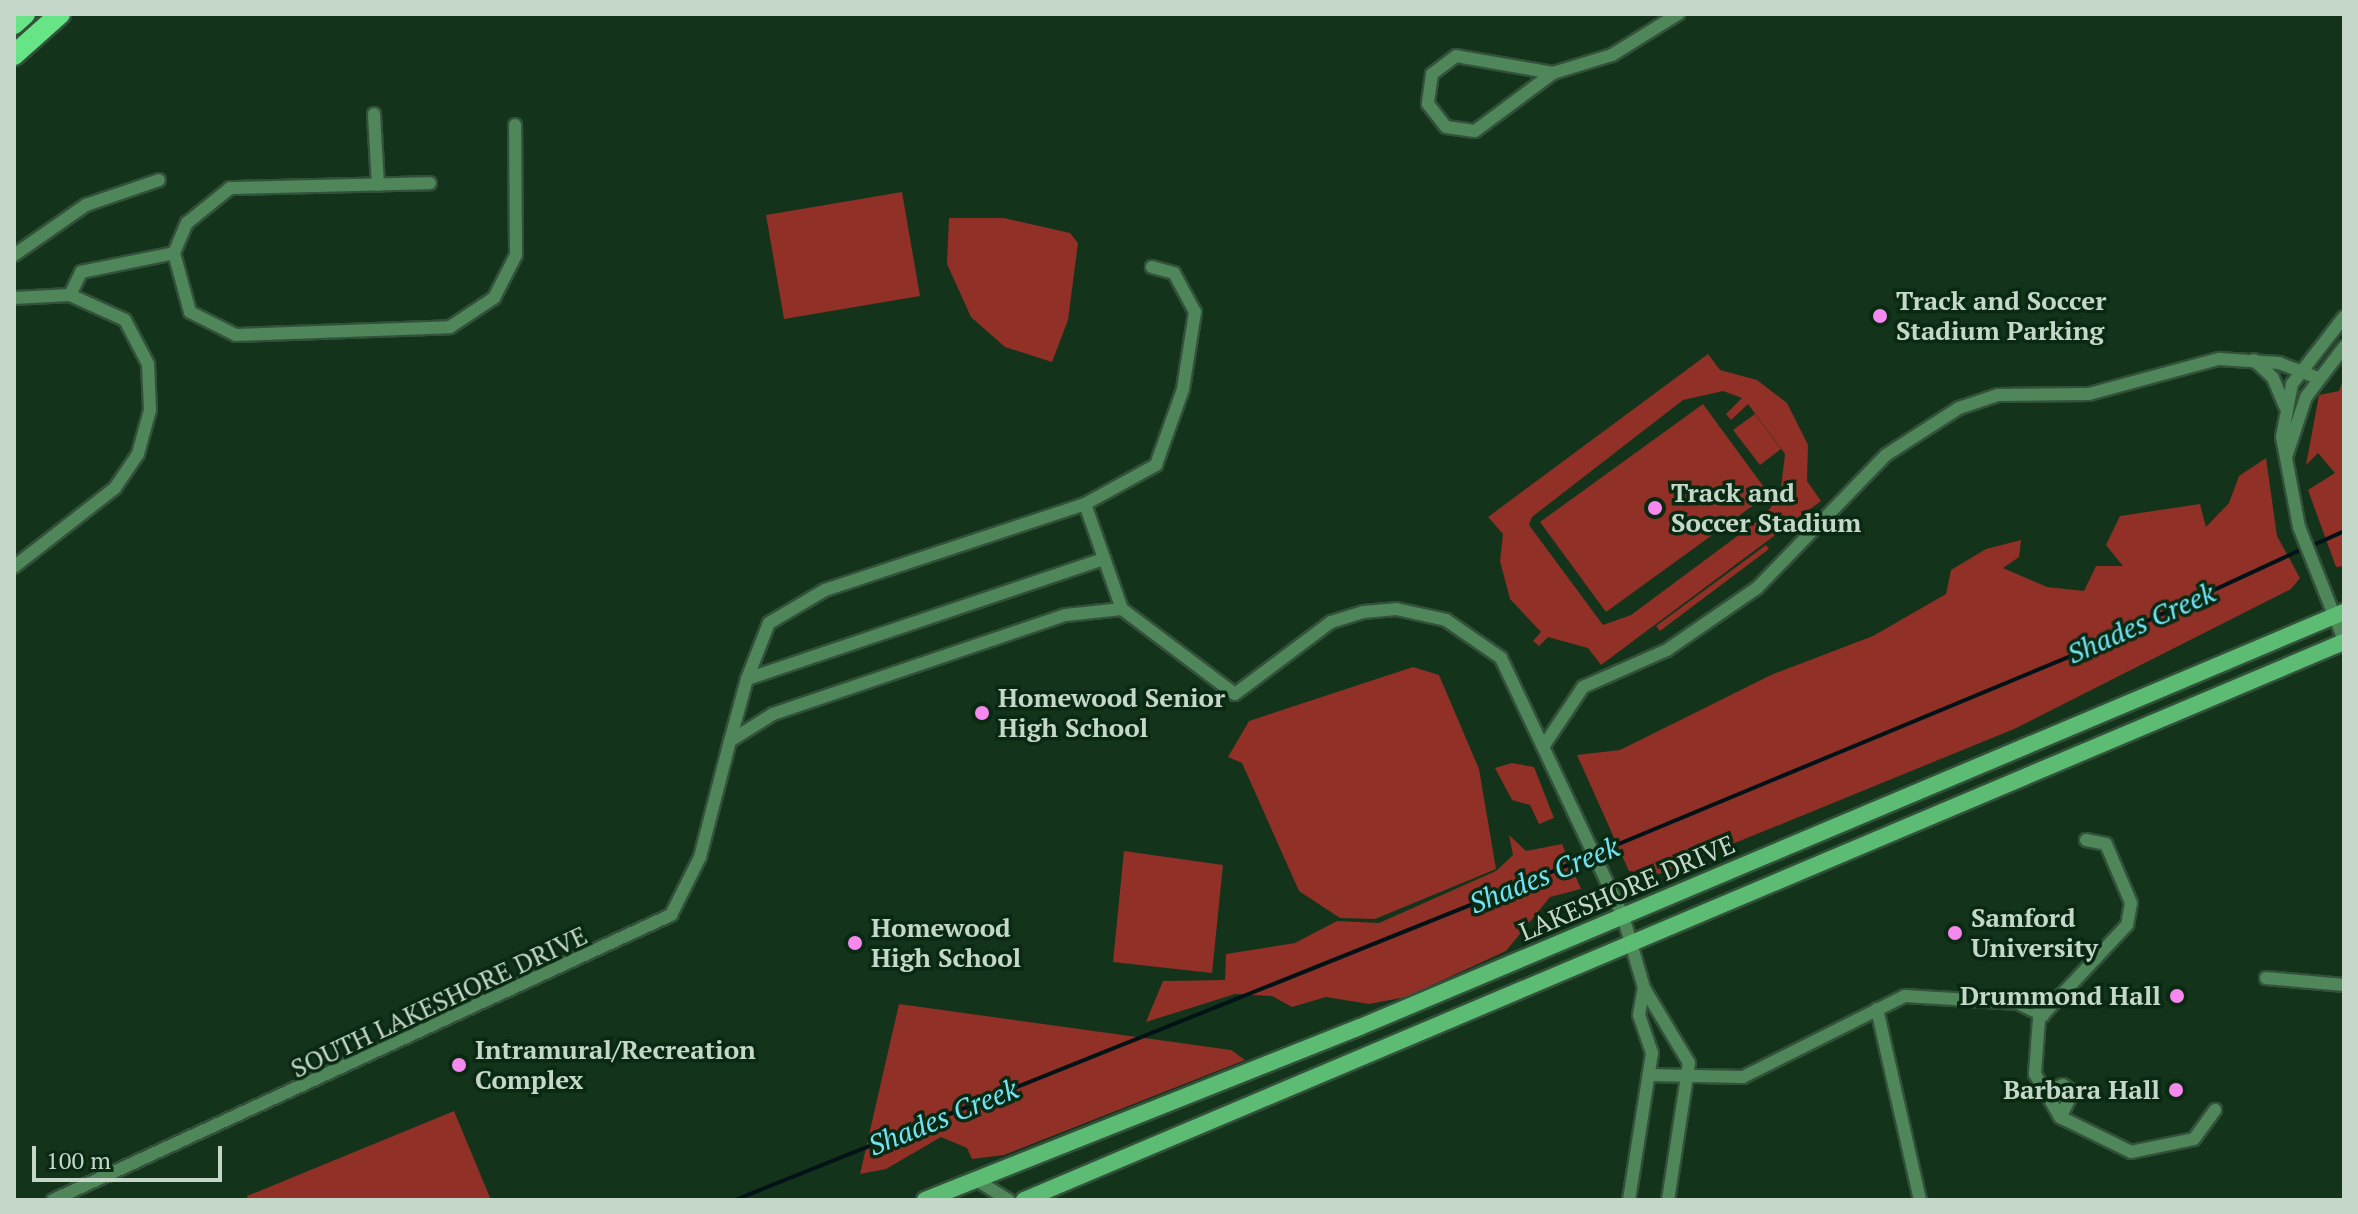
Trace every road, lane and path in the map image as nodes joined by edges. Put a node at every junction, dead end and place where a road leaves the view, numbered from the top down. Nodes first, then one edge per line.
1 (25, 14) edge
2 (60, 14) edge
3 (1678, 14) edge
4 (14, 24) edge
5 (14, 55) edge
6 (1553, 73) junction
7 (374, 114) dead end
8 (515, 125) dead end
9 (159, 180) dead end
10 (430, 183) dead end
11 (378, 185) junction
12 (174, 253) junction
13 (14, 255) edge
14 (1152, 267) dead end
15 (70, 295) junction
16 (14, 298) edge
17 (2344, 317) edge
18 (2344, 347) edge
19 (2254, 360) junction
20 (2300, 369) junction
21 (2318, 378) junction
22 (2285, 407) junction
23 (2287, 454) junction
24 (1085, 504) junction
25 (1104, 559) junction
26 (14, 567) edge
27 (1122, 609) junction
28 (2339, 614) edge
29 (2344, 641) edge
30 (747, 679) junction
31 (730, 741) junction
32 (1547, 750) junction
33 (2086, 840) dead end
34 (1623, 916) junction
35 (1627, 945) junction
36 (2266, 978) dead end
37 (2344, 985) edge
38 (1644, 988) junction
39 (1877, 1009) junction
40 (2043, 1015) junction
41 (1678, 1048) junction
42 (1652, 1053) junction
43 (1649, 1075) junction
44 (1689, 1079) junction
45 (2045, 1092) junction
46 (2215, 1110) dead end
47 (2060, 1117) junction
48 (978, 1181) junction
49 (929, 1199) edge
50 (53, 1200) edge
51 (1009, 1200) edge
52 (1024, 1200) edge
53 (1629, 1200) edge
54 (1668, 1200) edge
55 (1920, 1200) edge

1 - 4 main road
2 - 5 main road
3 - 6 street
6 - 6 street
7 - 11 street
8 - 12 street
9 - 13 street
10 - 11 street
11 - 12 street
12 - 15 street
14 - 24 street, SOUTH LAKESHORE DRIVE
15 - 16 street
15 - 26 street
17 - 20 street
18 - 21 street
19 - 20 street
19 - 22 street
19 - 32 street
20 - 21 street
20 - 22 street
21 - 23 street
22 - 23 street
23 - 28 street
24 - 25 street
24 - 30 street, SOUTH LAKESHORE DRIVE
25 - 27 street
25 - 30 street
27 - 31 street
27 - 32 street
28 - 29 street
28 - 34 main road, LAKESHORE DRIVE
29 - 35 main road, LAKESHORE DRIVE
30 - 31 street, SOUTH LAKESHORE DRIVE
31 - 50 street, SOUTH LAKESHORE DRIVE
32 - 34 street
33 - 40 street
34 - 35 street
34 - 48 main road, LAKESHORE DRIVE
35 - 38 street
35 - 52 main road, LAKESHORE DRIVE
36 - 37 street
38 - 41 street
38 - 42 street
39 - 40 street
39 - 44 street
39 - 55 street
40 - 45 street
41 - 42 street
41 - 44 street
42 - 43 street
43 - 44 street
43 - 53 street
44 - 54 street
45 - 47 street
45 - 47 street
46 - 47 street
48 - 49 main road, LAKESHORE DRIVE
48 - 51 street

